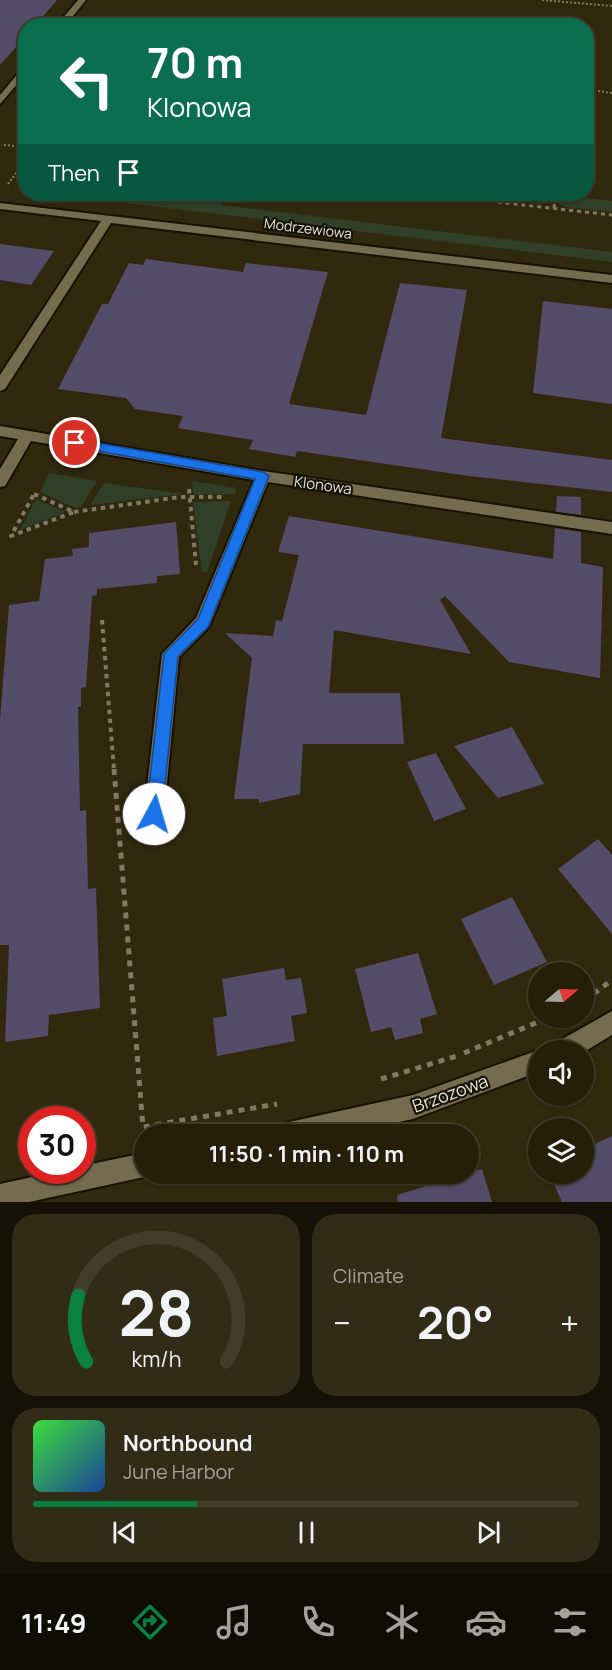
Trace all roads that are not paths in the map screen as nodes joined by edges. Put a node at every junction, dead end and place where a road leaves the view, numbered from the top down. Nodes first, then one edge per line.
1 (82, 0) edge
2 (67, 18) edge
3 (18, 77) edge
4 (0, 101) edge
5 (0, 206) edge
6 (108, 219) junction
7 (612, 279) edge
8 (0, 386) edge
9 (0, 431) edge
10 (28, 435) junction
11 (263, 476) junction
12 (0, 482) edge
13 (612, 528) edge
14 (154, 814) dead end
15 (612, 1022) edge
16 (582, 1040) edge
17 (528, 1065) edge
18 (335, 1124) edge
19 (134, 1167) edge
20 (0, 1196) edge

1 - 2 street
3 - 4 street
5 - 6 street, Modrzewiowa
6 - 7 street, Modrzewiowa
6 - 8 street
9 - 10 street, Klonowa
10 - 11 street, Klonowa
10 - 12 street
11 - 13 street, Klonowa
11 - 14 street
15 - 16 street
17 - 18 street, Brzozowa
19 - 20 street

